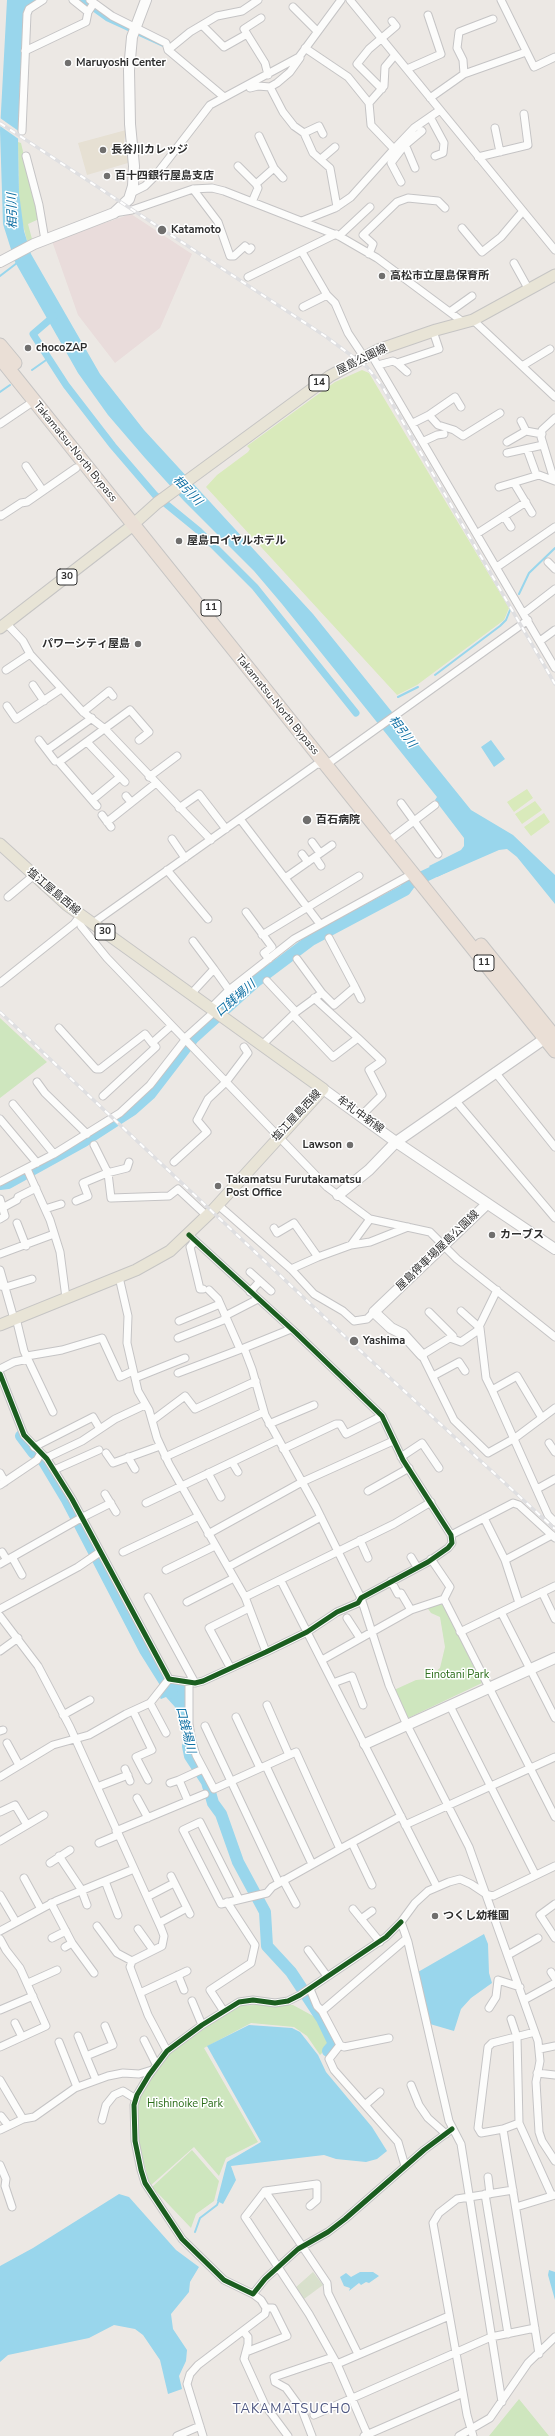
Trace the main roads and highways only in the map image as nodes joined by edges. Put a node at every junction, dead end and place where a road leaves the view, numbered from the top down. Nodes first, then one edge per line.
1 (146, 0) edge
2 (1, 261) edge
3 (555, 275) edge
4 (0, 345) edge
5 (0, 358) edge
6 (135, 521) junction
7 (3, 626) edge
8 (329, 763) junction
9 (0, 844) edge
10 (416, 874) junction
11 (552, 1035) edge
12 (555, 1051) edge
13 (323, 1089) junction
14 (396, 1142) junction
15 (338, 1195) road end
16 (487, 1204) junction
17 (555, 1249) edge
18 (0, 1325) edge
19 (422, 1355) road end
20 (555, 1658) edge
21 (365, 1744) road end

1 - 2 main road
3 - 6 main road, 屋島公園線 / 14
4 - 6 highway, Takamatsu-North Bypass / 11
5 - 6 highway, Takamatsu-North Bypass / 11
6 - 7 main road, 30
6 - 8 highway, Takamatsu-North Bypass / 11
8 - 10 highway, Takamatsu-North Bypass / 11
8 - 10 highway, Takamatsu-North Bypass / 11
9 - 13 main road, 塩江屋島西線 / 30
10 - 11 highway, Takamatsu-North Bypass / 11
11 - 12 highway, Takamatsu-North Bypass / 11
11 - 14 main road
13 - 14 main road, 牟礼中新線
13 - 18 main road, 塩江屋島西線
14 - 15 main road
14 - 16 main road, 屋島停車場屋島公園線
16 - 17 main road
16 - 19 main road, 屋島停車場屋島公園線
20 - 21 main road

